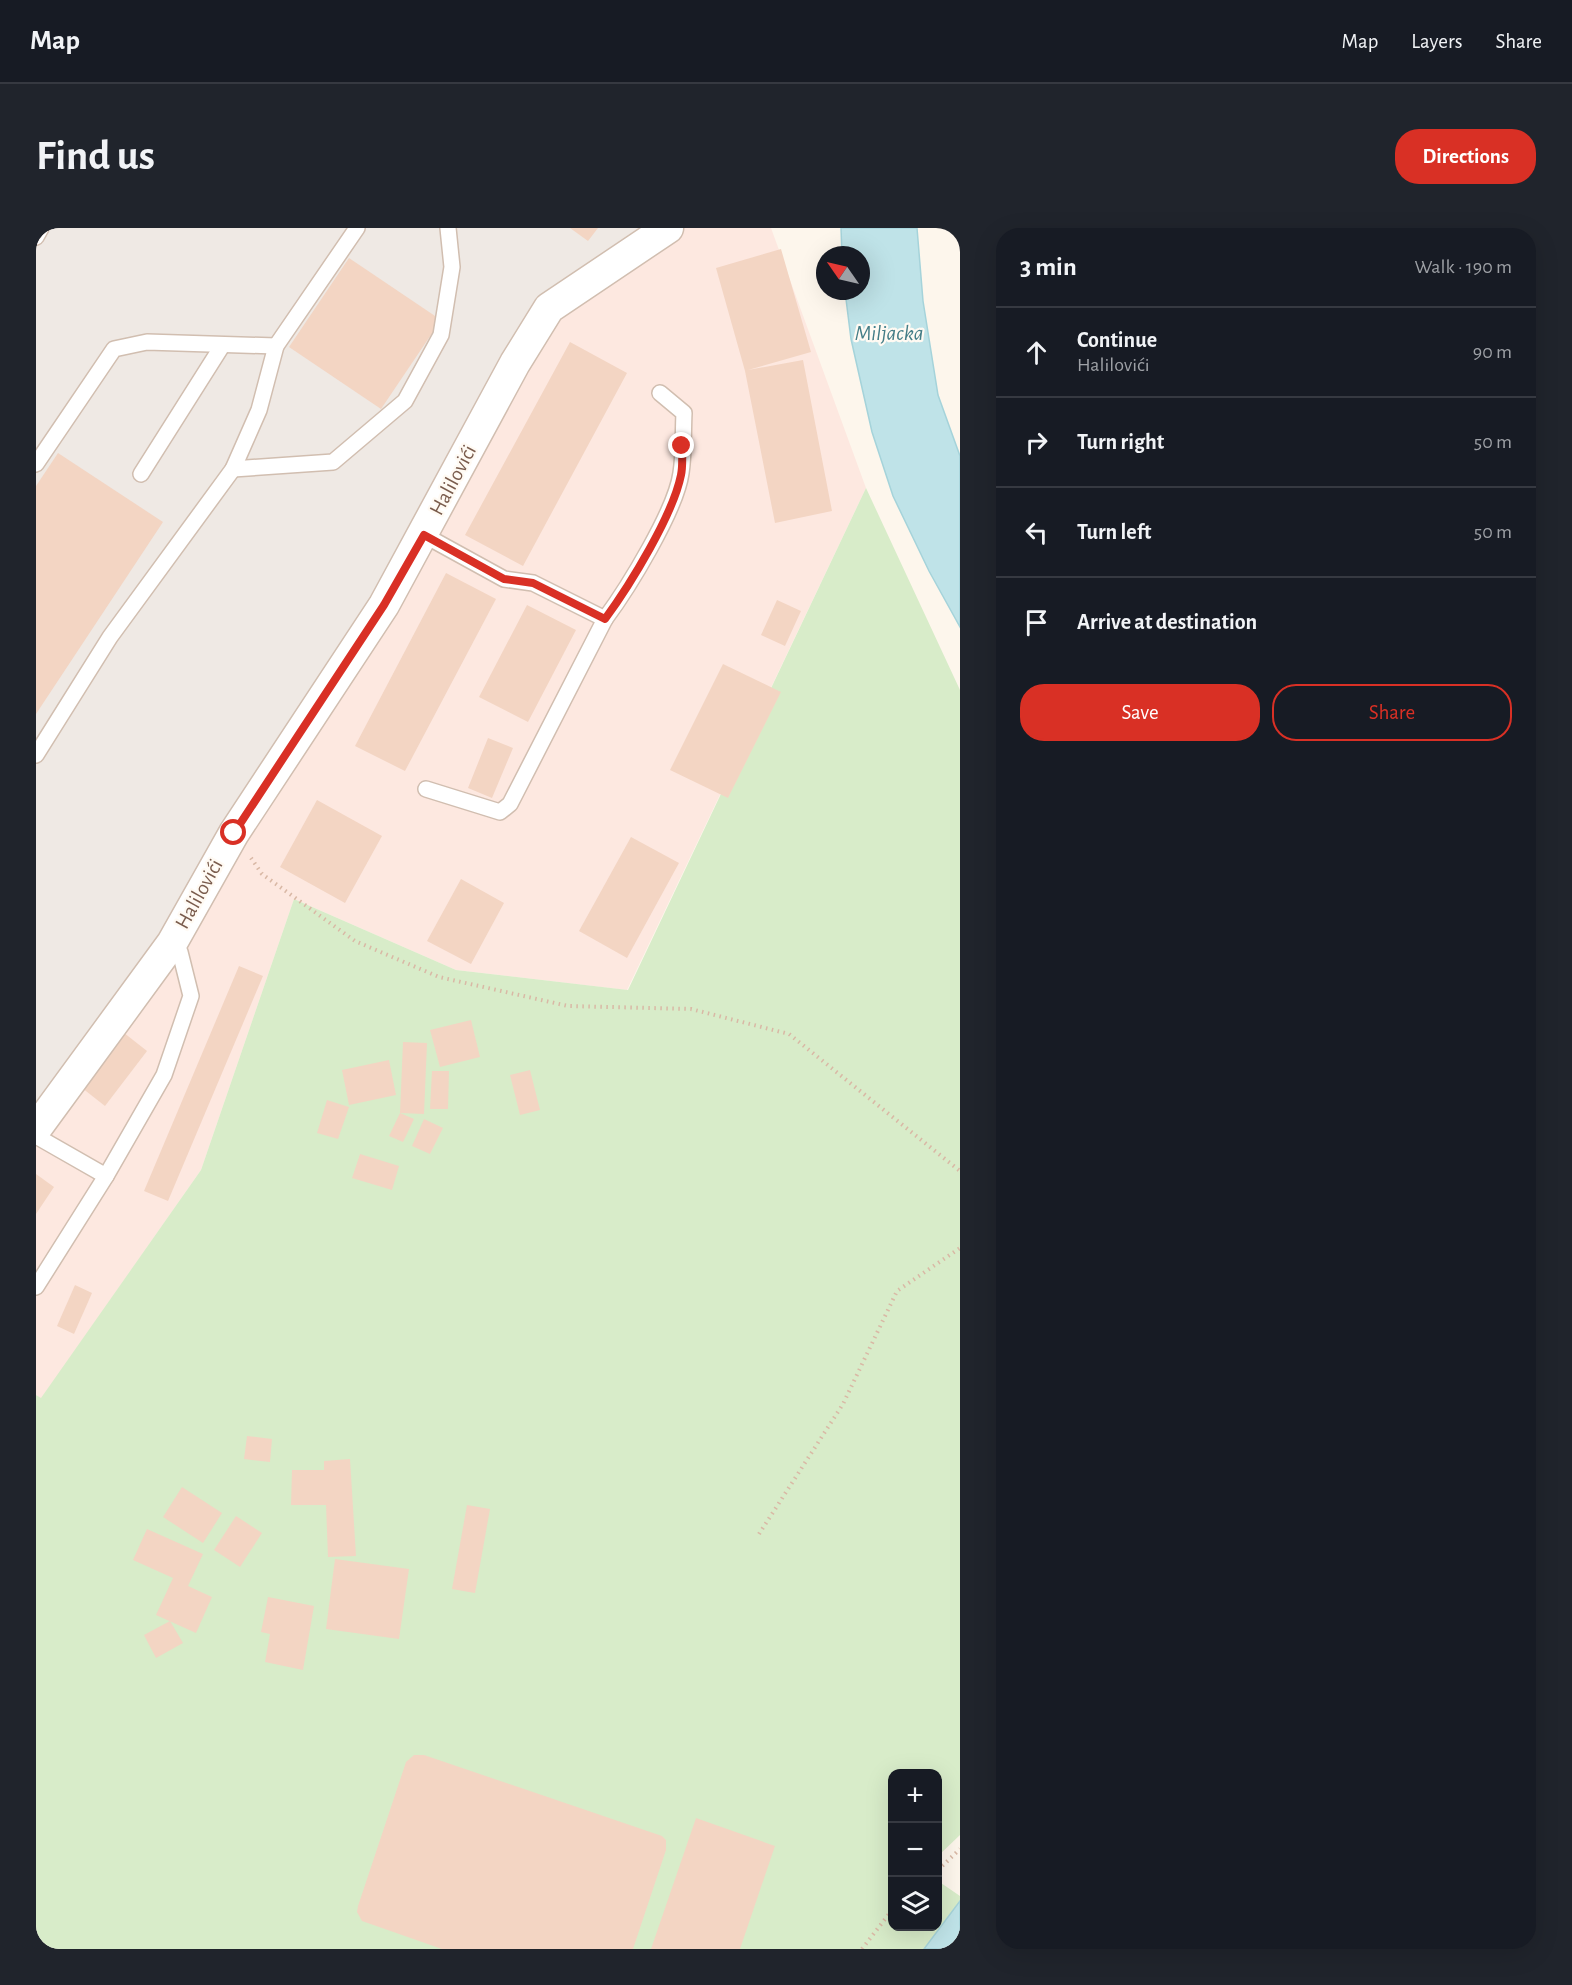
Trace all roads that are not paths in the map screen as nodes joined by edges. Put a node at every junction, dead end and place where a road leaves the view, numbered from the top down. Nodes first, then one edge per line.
1 (41, 228) edge
2 (357, 228) edge
3 (448, 228) edge
4 (668, 228) edge
5 (36, 237) edge
6 (222, 346) junction
7 (276, 346) junction
8 (660, 393) dead end
9 (36, 464) edge
10 (233, 469) junction
11 (141, 474) dead end
12 (424, 535) junction
13 (605, 619) junction
14 (36, 755) edge
15 (426, 789) dead end
16 (172, 943) junction
17 (36, 1129) edge
18 (36, 1136) edge
19 (106, 1176) junction
20 (36, 1287) edge

1 - 5 lane
2 - 7 lane
3 - 10 lane
4 - 12 street, Halilovići
6 - 7 lane
6 - 9 lane
6 - 11 lane
7 - 10 lane
8 - 13 lane
10 - 14 lane
12 - 13 lane
12 - 16 street, Halilovići
13 - 15 lane
16 - 17 street, Halilovići
16 - 19 lane
18 - 19 lane
19 - 20 lane

